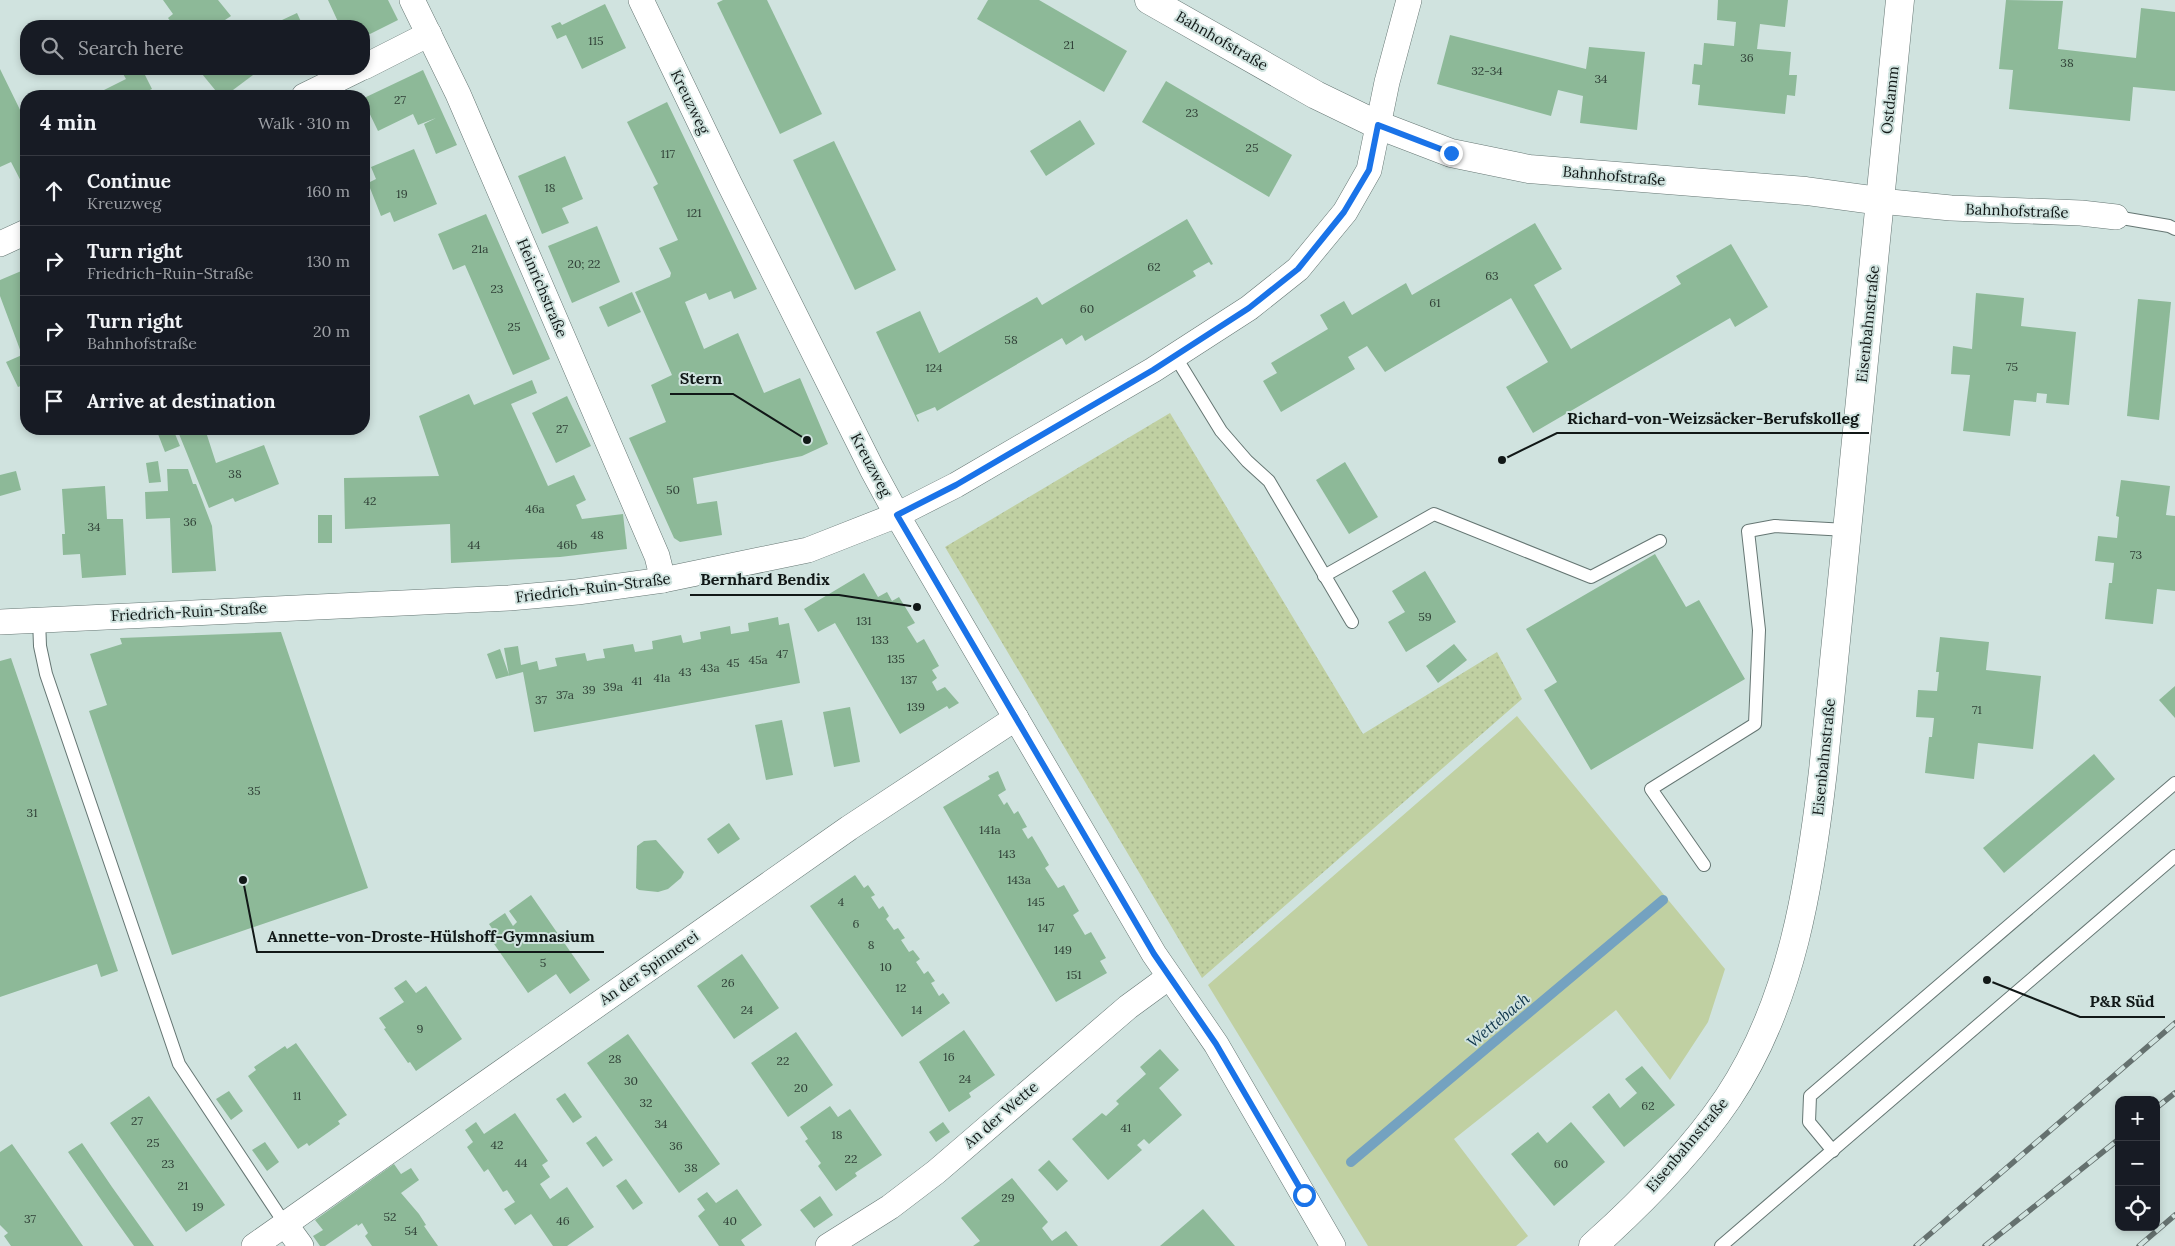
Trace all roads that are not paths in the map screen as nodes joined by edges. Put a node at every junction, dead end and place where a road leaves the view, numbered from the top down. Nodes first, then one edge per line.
1 (412, 0) edge
2 (641, 0) edge
3 (1149, 0) edge
4 (1409, 0) edge
5 (1900, 0) edge
6 (429, 34) junction
7 (370, 64) edge
8 (347, 75) edge
9 (316, 90) edge
10 (1378, 125) junction
11 (1880, 201) junction
12 (2116, 217) joint
13 (2173, 226) edge
14 (20, 235) edge
15 (0, 244) edge
16 (1175, 356) junction
17 (897, 515) junction
18 (1847, 530) junction
19 (1660, 540) dead end
20 (1324, 576) junction
21 (663, 580) junction
22 (39, 619) junction
23 (0, 622) edge
24 (1352, 622) dead end
25 (1016, 718) junction
26 (2175, 783) edge
27 (2175, 856) edge
28 (1704, 865) dead end
29 (1169, 978) junction
30 (1833, 1151) junction
31 (285, 1224) junction
32 (254, 1246) edge
33 (301, 1246) edge
34 (828, 1246) edge
35 (1333, 1246) edge
36 (1593, 1246) edge
37 (1721, 1246) edge

1 - 6 street, Heinrichstraße
2 - 17 street, Kreuzweg
3 - 10 street, Bahnhofstraße
4 - 10 street, Friedrich-Ruin-Straße
5 - 11 street, Ostdamm
6 - 7 street
6 - 21 street, Heinrichstraße
8 - 9 street
10 - 11 street, Bahnhofstraße
10 - 16 street, Friedrich-Ruin-Straße
11 - 12 street, Bahnhofstraße
11 - 18 street, Eisenbahnstraße
12 - 13 lane
14 - 15 street
16 - 17 street, Friedrich-Ruin-Straße
16 - 20 lane
17 - 21 street, Friedrich-Ruin-Straße
17 - 25 street, Kreuzweg
18 - 28 lane
18 - 36 street, Eisenbahnstraße
19 - 20 lane
20 - 24 lane
21 - 22 street, Friedrich-Ruin-Straße
22 - 23 street, Friedrich-Ruin-Straße
22 - 31 lane
25 - 29 street, Kreuzweg
25 - 31 street, An der Spinnerei
26 - 30 lane
27 - 30 lane
29 - 34 street, An der Wette
29 - 35 street, Kreuzweg
30 - 37 lane
31 - 32 street, An der Spinnerei
31 - 33 street

